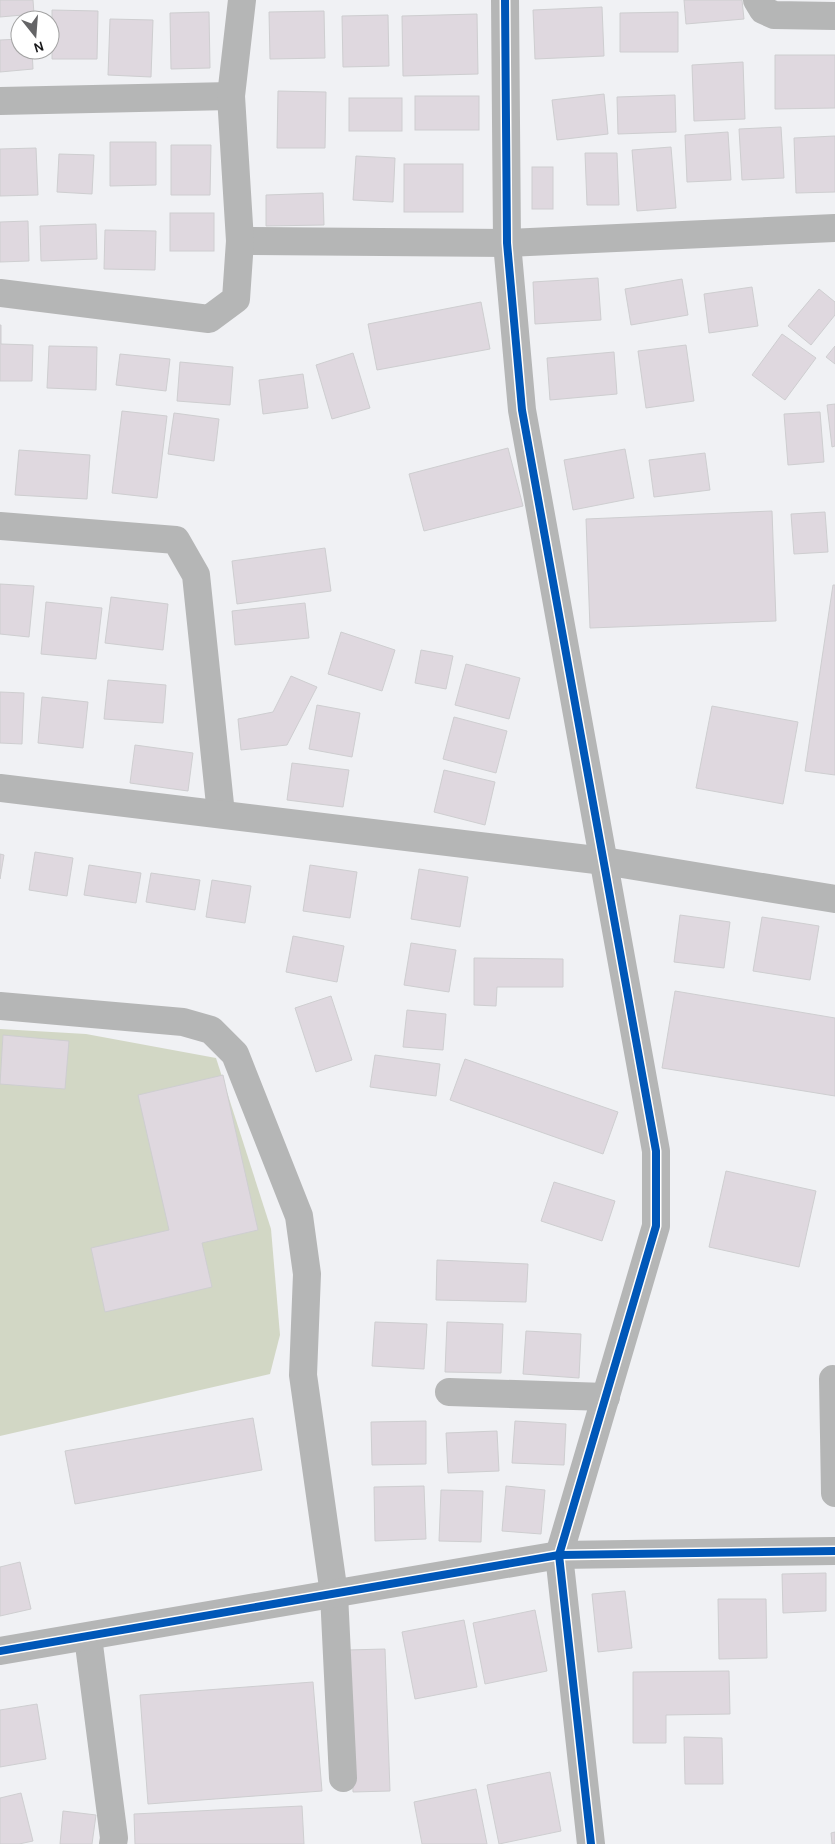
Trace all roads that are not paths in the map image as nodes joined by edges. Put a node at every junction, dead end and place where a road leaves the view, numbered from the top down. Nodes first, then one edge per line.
1 (242, 0) edge
2 (505, 0) edge
3 (757, 0) edge
4 (835, 16) edge
5 (231, 96) junction
6 (0, 100) edge
7 (835, 228) edge
8 (240, 241) junction
9 (507, 243) junction
10 (0, 293) edge
11 (0, 526) edge
12 (0, 788) edge
13 (221, 814) junction
14 (604, 861) junction
15 (835, 899) edge
16 (0, 1006) edge
17 (833, 1379) dead end
18 (449, 1392) dead end
19 (606, 1396) junction
20 (835, 1493) edge
21 (835, 1552) edge
22 (558, 1555) junction
23 (334, 1594) junction
24 (88, 1637) junction
25 (0, 1651) edge
26 (343, 1778) dead end
27 (114, 1844) edge
28 (591, 1844) edge

1 - 5 street
2 - 9 street
3 - 4 street
5 - 6 street
5 - 8 street
7 - 9 street
8 - 9 street
8 - 10 street
9 - 14 street
11 - 13 street
12 - 13 street
13 - 14 street
14 - 15 street
14 - 19 street
16 - 23 street
17 - 20 street
18 - 19 street
19 - 22 street
21 - 22 street
22 - 23 street
22 - 28 street
23 - 24 street
23 - 26 street
24 - 25 street
24 - 27 street

